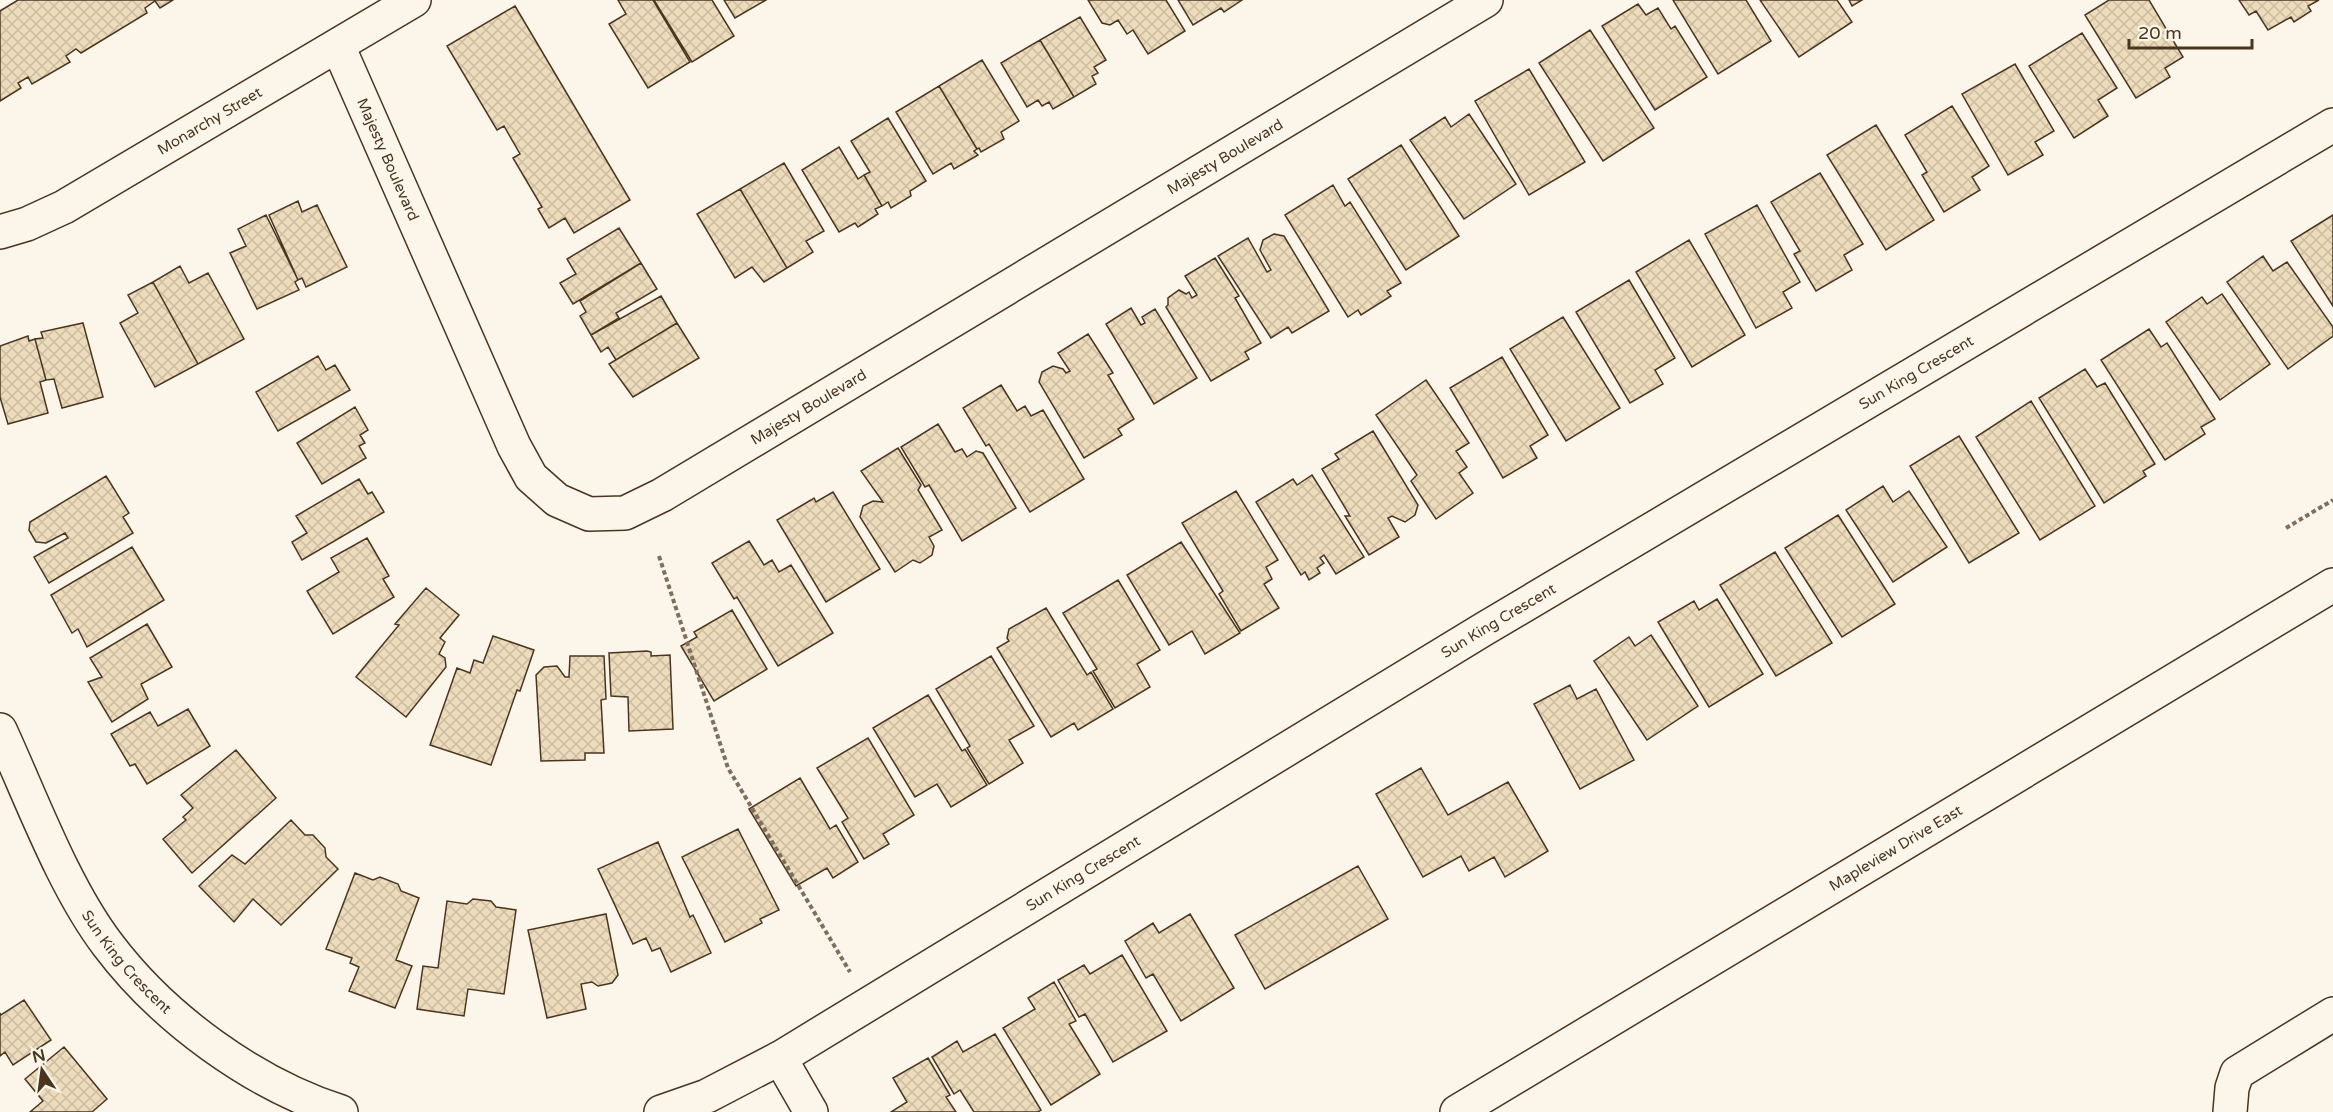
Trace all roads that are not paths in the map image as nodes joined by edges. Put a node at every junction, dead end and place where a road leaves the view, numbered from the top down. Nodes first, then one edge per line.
1 (414, 0) edge
2 (1486, 0) edge
3 (338, 46) junction
4 (2333, 125) edge
5 (0, 232) edge
6 (2333, 585) edge
7 (0, 729) edge
8 (2333, 1014) edge
9 (780, 1058) junction
10 (341, 1112) edge
11 (661, 1112) edge
12 (811, 1112) edge
13 (1457, 1112) edge
14 (2230, 1112) edge

1 - 3 street, Monarchy Street
2 - 3 street, Majesty Boulevard
3 - 5 street, Monarchy Street
4 - 9 street, Sun King Crescent
6 - 13 street, Mapleview Drive East
7 - 10 street, Sun King Crescent
8 - 14 street
9 - 11 street, Sun King Crescent
9 - 12 street

